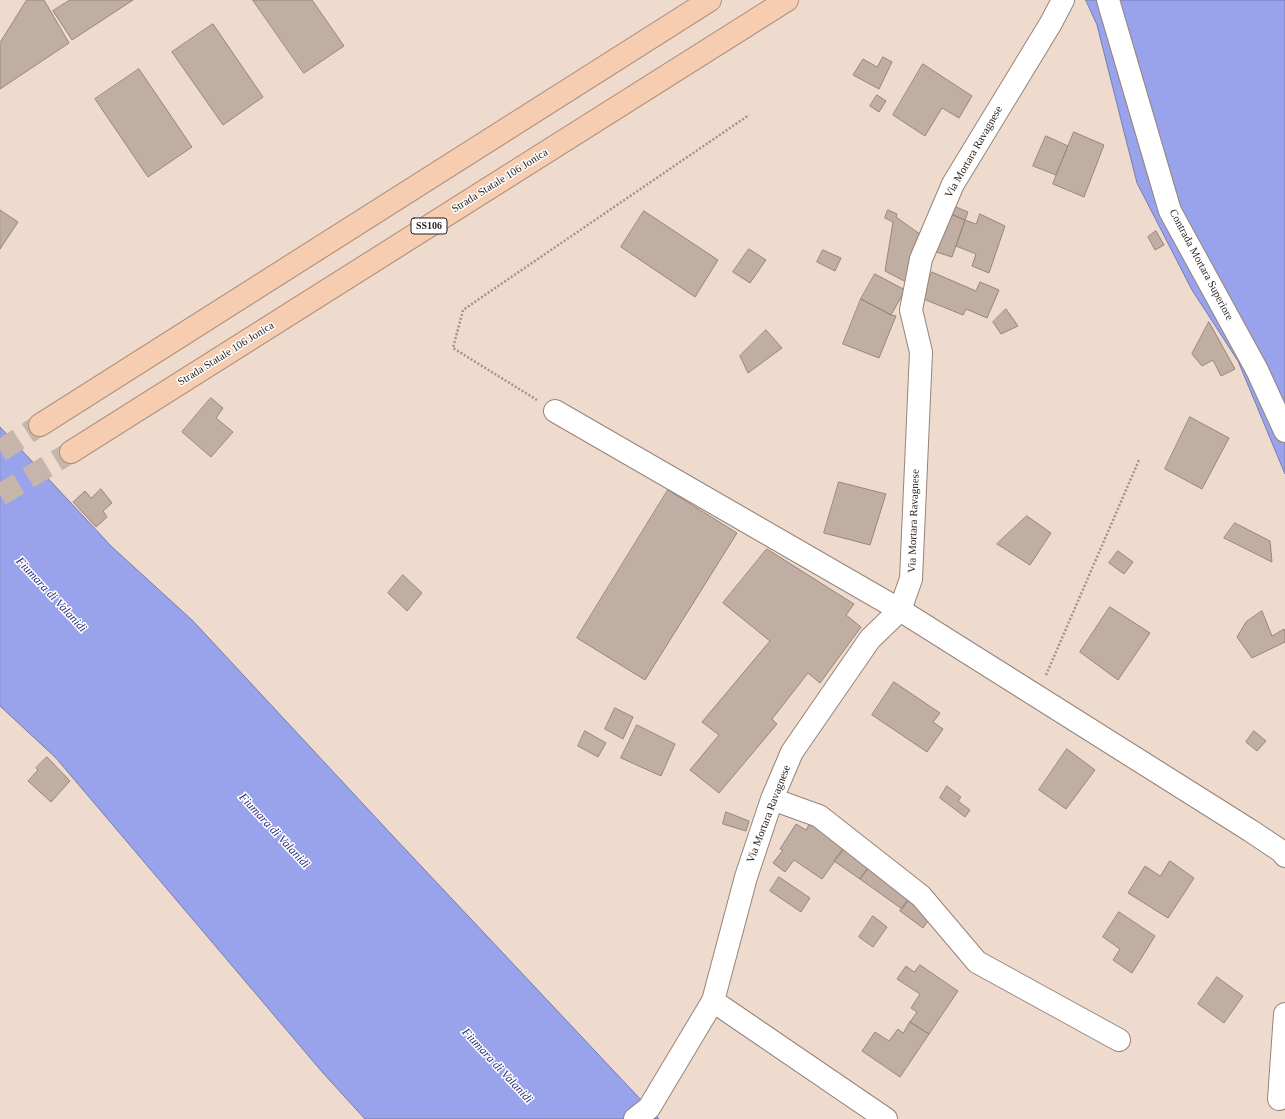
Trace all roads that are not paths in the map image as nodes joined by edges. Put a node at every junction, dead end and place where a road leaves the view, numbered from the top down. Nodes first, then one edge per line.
1 (710, 0) edge
2 (787, 0) edge
3 (1063, 0) edge
4 (1108, 0) edge
5 (554, 411) road end
6 (40, 425) tunnel mouth
7 (1285, 431) edge
8 (71, 452) tunnel mouth
9 (900, 610) junction
10 (772, 799) junction
11 (1285, 856) edge
12 (712, 1001) junction
13 (1285, 1014) edge
14 (1119, 1040) dead end
15 (1279, 1099) dead end
16 (642, 1114) edge
17 (886, 1119) edge

1 - 6 highway
2 - 8 highway, Strada Statale 106 Jonica / SS106
3 - 9 street, Via Mortara Ravagnese
4 - 7 street, Contrada Mortara Superiore
5 - 9 street
9 - 10 street, Via Mortara Ravagnese
9 - 11 street
10 - 12 street, Via Mortara Ravagnese
10 - 14 street
12 - 16 street, Via Mortara Ravagnese
12 - 17 street
13 - 15 street

